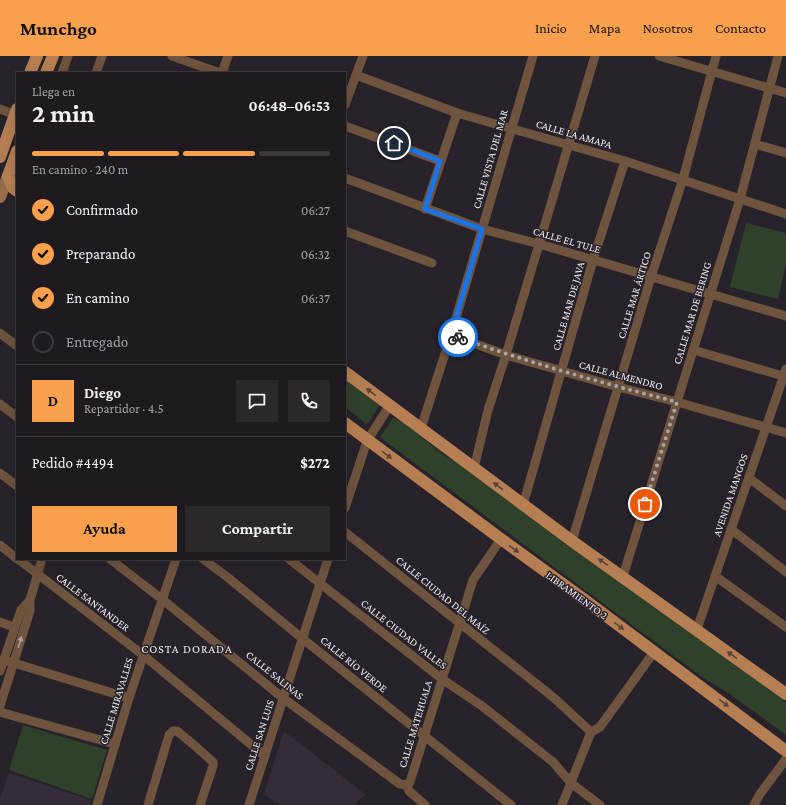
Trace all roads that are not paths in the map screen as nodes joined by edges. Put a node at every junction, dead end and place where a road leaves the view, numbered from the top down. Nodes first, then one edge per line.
1 (37, 56) edge
2 (53, 56) edge
3 (68, 56) edge
4 (102, 56) edge
5 (172, 56) edge
6 (228, 56) edge
7 (363, 56) edge
8 (533, 56) edge
9 (595, 56) edge
10 (659, 56) edge
11 (716, 56) edge
12 (778, 56) edge
13 (30, 72) edge
14 (46, 72) edge
15 (64, 72) edge
16 (96, 72) edge
17 (218, 72) edge
18 (221, 72) edge
19 (712, 72) junction
20 (356, 74) junction
21 (770, 88) junction
22 (786, 94) edge
23 (346, 101) edge
24 (0, 109) edge
25 (16, 112) edge
26 (457, 113) junction
27 (346, 126) edge
28 (512, 130) junction
29 (755, 144) junction
30 (567, 145) junction
31 (16, 150) edge
32 (2, 151) edge
33 (16, 152) edge
34 (786, 153) edge
35 (440, 161) junction
36 (625, 161) junction
37 (4, 175) edge
38 (346, 178) edge
39 (683, 180) junction
40 (16, 190) edge
41 (0, 197) edge
42 (740, 199) junction
43 (425, 209) junction
44 (786, 214) edge
45 (482, 229) junction
46 (346, 231) edge
47 (539, 244) junction
48 (593, 260) junction
49 (432, 263) dead end
50 (651, 277) junction
51 (710, 294) junction
52 (786, 316) edge
53 (0, 333) edge
54 (451, 335) junction
55 (16, 345) edge
56 (693, 350) junction
57 (506, 355) junction
58 (562, 371) junction
59 (346, 373) edge
60 (785, 373) edge
61 (618, 387) junction
62 (677, 402) junction
63 (0, 404) edge
64 (390, 405) junction
65 (16, 416) edge
66 (346, 424) edge
67 (421, 428) junction
68 (766, 428) junction
69 (786, 434) edge
70 (368, 441) junction
71 (474, 468) junction
72 (0, 473) edge
73 (749, 478) junction
74 (16, 485) edge
75 (523, 504) junction
76 (346, 505) edge
77 (786, 506) edge
78 (731, 529) junction
79 (346, 533) edge
80 (500, 539) junction
81 (572, 541) junction
82 (0, 545) edge
83 (16, 558) edge
84 (18, 560) edge
85 (42, 560) edge
86 (111, 560) edge
87 (176, 560) edge
88 (204, 560) edge
89 (290, 560) edge
90 (328, 560) edge
91 (786, 572) edge
92 (37, 575) junction
93 (623, 576) junction
94 (715, 576) junction
95 (320, 584) junction
96 (30, 600) junction
97 (163, 600) junction
98 (0, 622) edge
99 (459, 623) junction
100 (14, 627) junction
101 (786, 627) edge
102 (697, 629) junction
103 (303, 639) junction
104 (654, 652) junction
105 (143, 655) junction
106 (4, 660) junction
107 (14, 663) junction
108 (0, 671) edge
109 (442, 679) junction
110 (786, 694) edge
111 (129, 698) junction
112 (283, 698) junction
113 (0, 706) edge
114 (0, 712) edge
115 (591, 732) junction
116 (424, 736) junction
117 (116, 744) junction
118 (786, 751) edge
119 (265, 756) junction
120 (786, 759) edge
121 (571, 783) junction
122 (407, 784) junction
123 (97, 805) edge
124 (148, 805) edge
125 (200, 805) edge
126 (249, 805) edge
127 (425, 805) edge
128 (511, 805) edge
129 (562, 805) edge
130 (600, 805) edge
131 (754, 805) edge

1 - 13 main road
2 - 14 main road
3 - 15 street
4 - 16 street
5 - 17 street
6 - 18 street
7 - 20 street
8 - 28 street, CALLE VISTA DEL MAR
9 - 30 street
10 - 19 street
11 - 19 street, CALLE MAR ÁRTICO
12 - 21 street, CALLE MAR DE BERING
19 - 21 street
19 - 39 street, CALLE MAR ÁRTICO
20 - 23 street
20 - 26 street, CALLE LA AMAPA
21 - 22 street
21 - 29 street, CALLE MAR DE BERING
24 - 25 street
25 - 32 main road
26 - 28 street, CALLE LA AMAPA
26 - 35 street
27 - 35 street
28 - 30 street, CALLE LA AMAPA
28 - 45 street, CALLE VISTA DEL MAR
29 - 34 street
29 - 42 street, CALLE MAR DE BERING
30 - 36 street, CALLE LA AMAPA
30 - 47 street
31 - 32 main road
33 - 37 main road
35 - 43 street
36 - 39 street, CALLE LA AMAPA
36 - 48 street, CALLE MAR DE JAVA
37 - 40 main road
37 - 41 main road
38 - 43 street, CALLE EL TULE
39 - 42 street, CALLE LA AMAPA
39 - 50 street, CALLE MAR ÁRTICO
42 - 44 street, CALLE LA AMAPA
42 - 51 street, CALLE MAR DE BERING
43 - 45 street, CALLE EL TULE
45 - 47 street, CALLE EL TULE
45 - 54 street, CALLE VISTA DEL MAR
46 - 49 street
47 - 48 street, CALLE EL TULE
47 - 57 street
48 - 50 street, CALLE EL TULE
48 - 58 street, CALLE MAR DE JAVA
50 - 51 street, CALLE EL TULE
50 - 61 street, CALLE MAR ÁRTICO
51 - 52 street, CALLE EL TULE
51 - 56 street, CALLE MAR DE BERING
53 - 55 street
54 - 57 street, CALLE ALMENDRO
54 - 67 street, CALLE VISTA DEL MAR
56 - 60 street
56 - 62 street, CALLE MAR DE BERING
57 - 58 street, CALLE ALMENDRO
57 - 71 street
58 - 61 street, CALLE ALMENDRO
58 - 75 street, CALLE MAR DE JAVA
64 -> 59 main road
60 - 68 street, AVENIDA MANGOS
61 - 62 street, CALLE ALMENDRO
61 - 81 street, CALLE MAR ÁRTICO
62 - 68 street, CALLE ALMENDRO
62 - 93 street, CALLE MAR DE BERING
63 - 65 street
64 - 67 main road
64 - 70 street
66 - 70 main road, LIBRAMIENTO 2
67 - 71 main road
68 - 69 street, CALLE ALMENDRO
68 - 73 street, AVENIDA MANGOS
70 - 76 street
70 -> 80 main road, LIBRAMIENTO 2
75 -> 71 main road
72 - 74 street
73 - 77 street
73 - 78 street, AVENIDA MANGOS
75 - 81 main road
78 - 91 street
78 - 94 street, AVENIDA MANGOS
79 - 99 street, CALLE CIUDAD DEL MAÍZ
80 - 99 street, CALLE MATEHUALA
80 -> 104 main road, LIBRAMIENTO 2
93 -> 81 main road
82 - 83 street, CALLE SANTANDER
84 - 92 street, CALLE SANTANDER
85 - 92 street
86 - 97 street, CALLE SALINAS
87 - 97 street, CALLE MIRAVALLES
88 - 103 street, CALLE RÍO VERDE
89 - 95 street, CALLE CIUDAD VALLES
90 - 95 street, CALLE SAN LUIS
92 - 96 street
92 - 105 street, CALLE SANTANDER
93 - 102 main road
94 - 101 street
94 - 102 street, AVENIDA MANGOS
95 - 103 street, CALLE SAN LUIS
95 - 109 street, CALLE CIUDAD VALLES
96 - 100 street
107 -> 96 street
97 - 105 street, CALLE MIRAVALLES
97 - 112 street, CALLE SALINAS
98 - 100 street
99 - 109 street, CALLE MATEHUALA
99 - 115 street, CALLE CIUDAD DEL MAÍZ
100 - 106 street
110 -> 102 main road
103 - 112 street, CALLE SAN LUIS
103 - 116 street, CALLE RÍO VERDE
104 - 115 street
104 -> 118 main road, LIBRAMIENTO 2
105 - 111 street, CALLE MIRAVALLES
105 - 119 street, CALLE SANTANDER
106 - 107 street
106 - 108 street
107 - 111 street
107 - 113 street
109 - 116 street, CALLE MATEHUALA
109 - 121 street, CALLE CIUDAD VALLES
111 - 117 street, CALLE MIRAVALLES
112 - 119 street, CALLE SAN LUIS
112 - 122 street, CALLE SALINAS
114 - 117 street
115 - 121 street
116 - 122 street, CALLE MATEHUALA
116 - 128 street, CALLE RÍO VERDE
117 - 123 street, CALLE MIRAVALLES
119 - 126 street, CALLE SAN LUIS
120 - 131 street
121 - 129 street
121 - 130 street, CALLE CIUDAD VALLES
122 - 127 street, CALLE SALINAS
124 - 125 street

